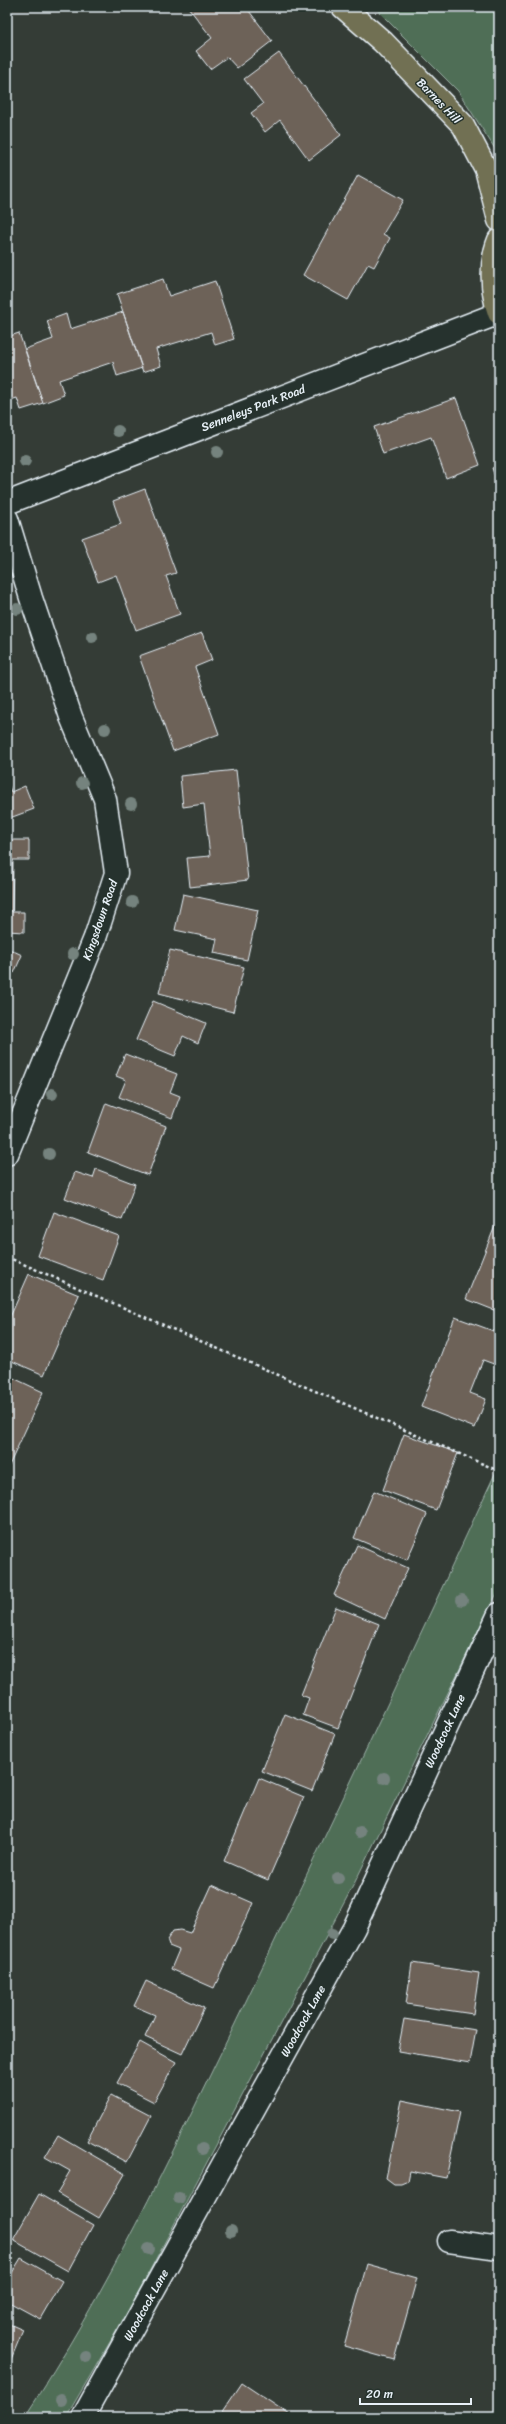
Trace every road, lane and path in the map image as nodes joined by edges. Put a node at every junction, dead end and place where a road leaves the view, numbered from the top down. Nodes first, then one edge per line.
1 (343, 7) edge
2 (499, 220) edge
3 (499, 240) edge
4 (499, 312) edge
5 (7, 503) edge
6 (7, 519) edge
7 (7, 1154) edge
8 (7, 1257) edge
9 (499, 1471) edge
10 (499, 1614) edge
11 (449, 2241) dead end
12 (499, 2248) edge
13 (83, 2417) edge

1 - 2 main road, Barnes Hill
3 - 4 main road
4 - 5 street, Senneleys Park Road
6 - 7 street, Kingsdown Road
8 - 9 path
10 - 13 street, Woodcock Lane
11 - 12 street

